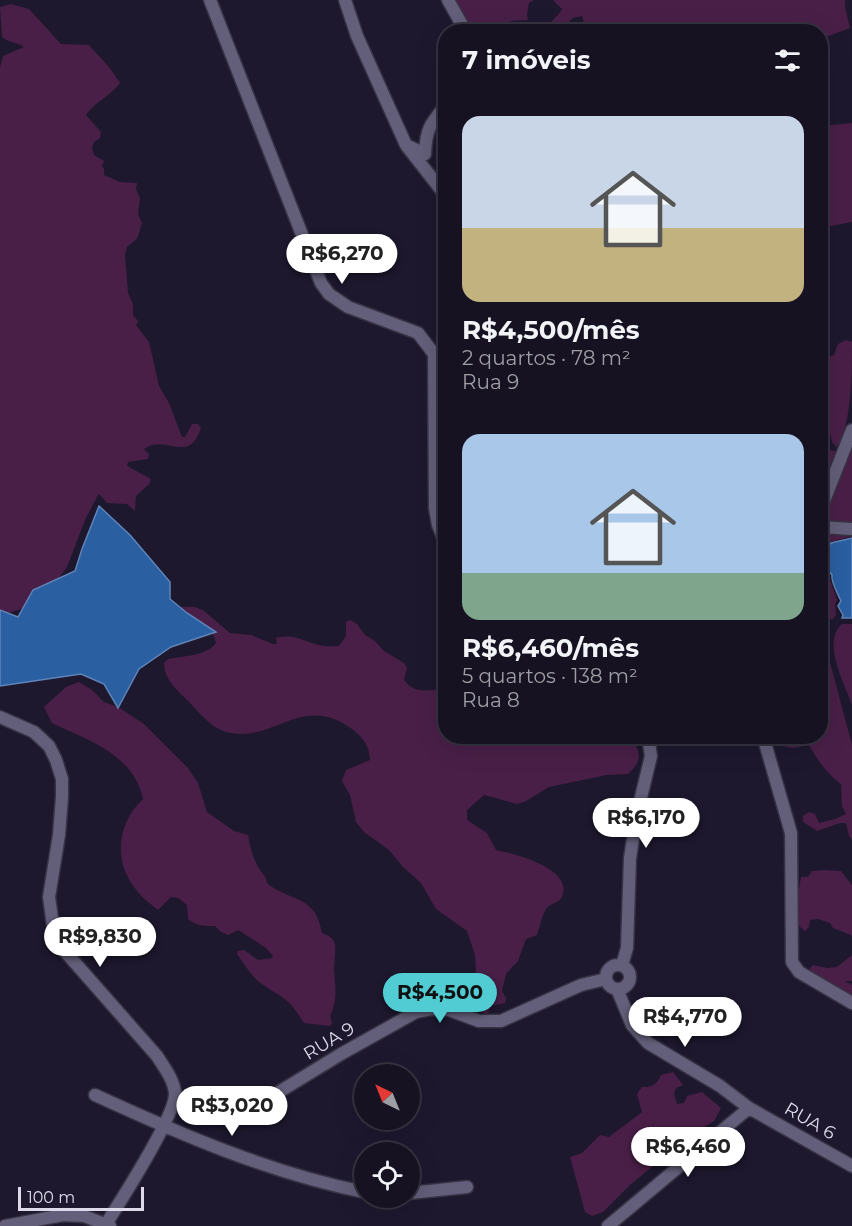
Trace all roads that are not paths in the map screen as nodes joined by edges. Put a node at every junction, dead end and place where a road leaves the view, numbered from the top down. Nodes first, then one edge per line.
1 (210, 0) edge
2 (345, 0) edge
3 (448, 0) edge
4 (462, 24) edge
5 (438, 115) edge
6 (406, 145) junction
7 (438, 186) edge
8 (852, 430) edge
9 (828, 491) edge
10 (438, 525) edge
11 (828, 526) edge
12 (852, 528) edge
13 (0, 717) edge
14 (649, 744) edge
15 (765, 744) edge
16 (622, 965) junction
17 (606, 979) junction
18 (617, 989) junction
19 (852, 1003) edge
20 (95, 1095) dead end
21 (274, 1095) dead end
22 (749, 1108) junction
23 (162, 1126) junction
24 (852, 1166) edge
25 (467, 1187) dead end
26 (354, 1190) edge
27 (420, 1192) edge
28 (108, 1225) edge
29 (5, 1226) edge
30 (608, 1226) edge

1 - 10 street
2 - 6 street
3 - 4 street
5 - 6 street
6 - 7 street
8 - 9 street
11 - 12 street
13 - 23 street
14 - 16 street
15 - 19 street
16 - 17 street
16 - 18 street
17 - 18 street
17 - 21 street, RUA 9
18 - 22 street, RUA 6
20 - 23 street
22 - 24 street, RUA 6
22 - 30 street
23 - 26 street
23 - 28 street
25 - 27 street
28 - 29 street

